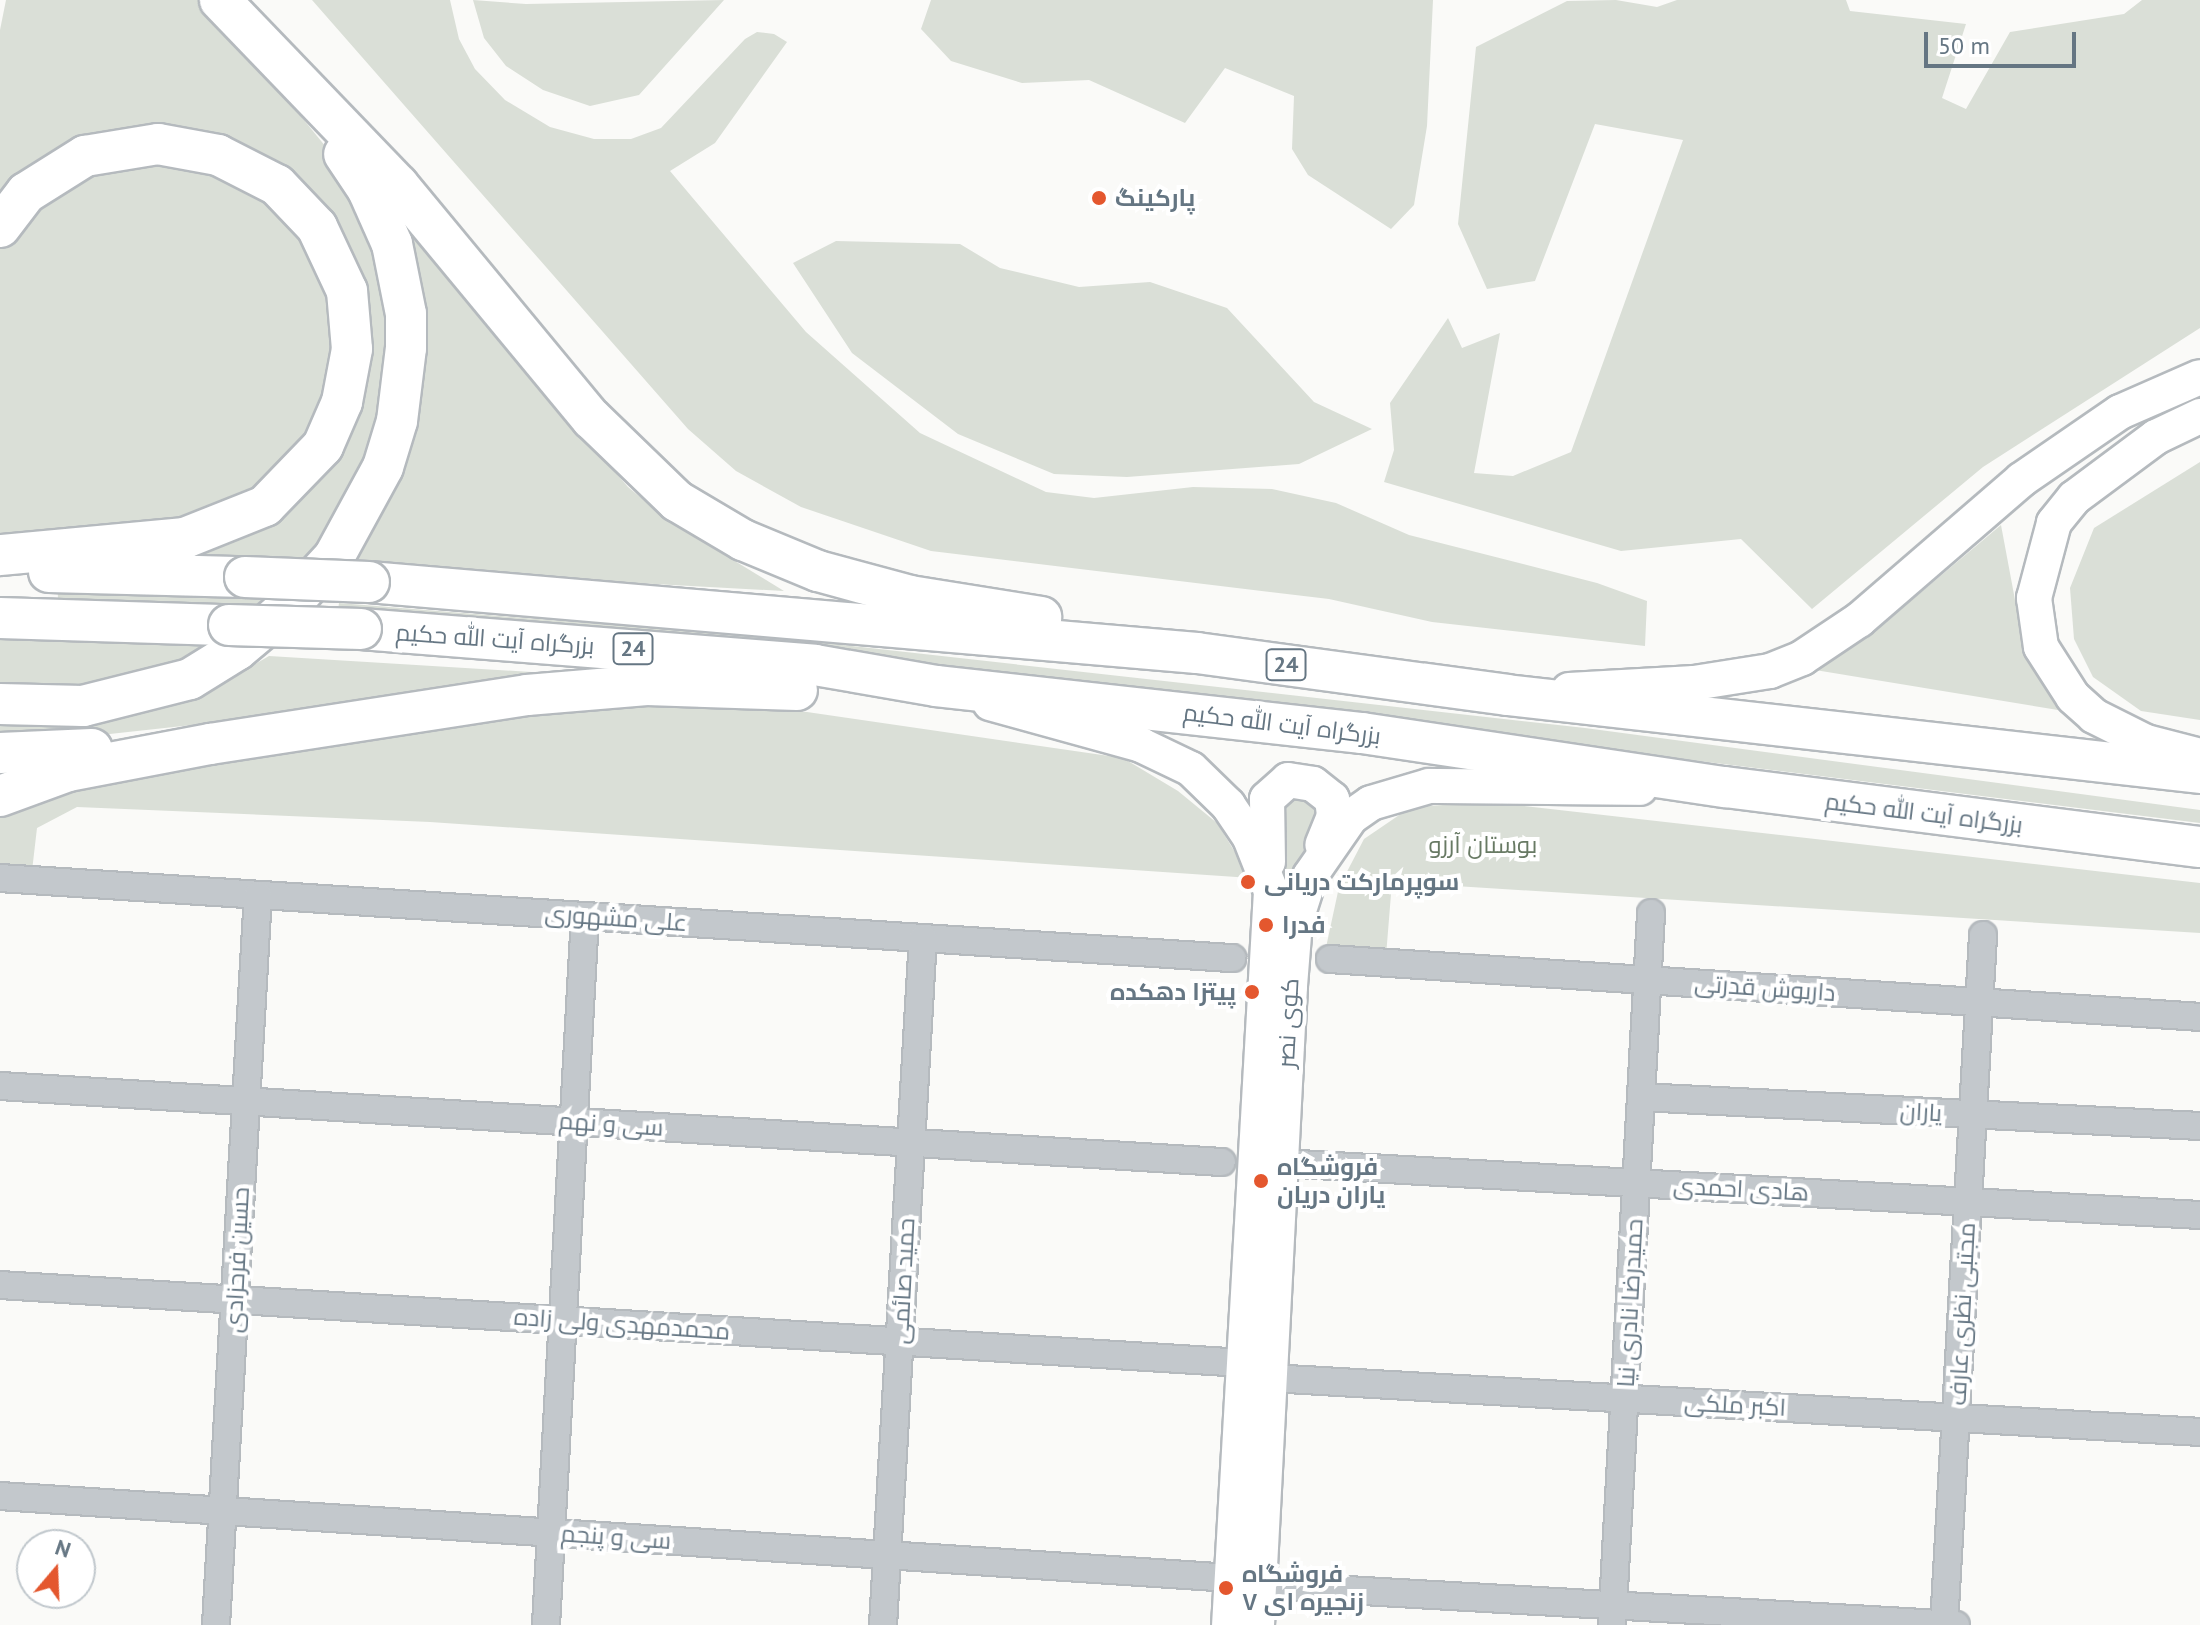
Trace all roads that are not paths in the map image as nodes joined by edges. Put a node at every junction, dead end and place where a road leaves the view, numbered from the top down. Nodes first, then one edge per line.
1 (220, 0) edge
2 (289, 77) junction
3 (0, 227) edge
4 (2200, 377) edge
5 (2200, 416) edge
6 (0, 555) edge
7 (0, 570) edge
8 (0, 618) edge
9 (1197, 653) junction
10 (920, 684) junction
11 (1507, 695) junction
12 (17, 705) edge
13 (210, 744) junction
14 (9, 752) edge
15 (2200, 756) edge
16 (2200, 773) edge
17 (1725, 787) junction
18 (0, 796) edge
19 (2200, 847) edge
20 (1310, 876) junction
21 (0, 878) edge
22 (1271, 891) junction
23 (258, 895) junction
24 (1651, 913) dead end
25 (585, 916) junction
26 (1983, 935) dead end
27 (923, 938) junction
28 (1232, 958) dead end
29 (1330, 959) dead end
30 (1647, 980) junction
31 (1979, 1002) junction
32 (2200, 1017) edge
33 (0, 1086) edge
34 (1641, 1097) junction
35 (246, 1101) junction
36 (1973, 1114) junction
37 (574, 1121) junction
38 (2200, 1126) edge
39 (911, 1142) junction
40 (1222, 1162) dead end
41 (1281, 1163) junction
42 (1636, 1183) junction
43 (1968, 1201) junction
44 (2200, 1215) edge
45 (0, 1285) edge
46 (235, 1300) junction
47 (563, 1320) junction
48 (899, 1341) junction
49 (1256, 1371) junction
50 (1624, 1398) junction
51 (1956, 1418) junction
52 (2200, 1432) edge
53 (0, 1496) edge
54 (223, 1511) junction
55 (551, 1533) junction
56 (887, 1555) junction
57 (1245, 1582) junction
58 (1612, 1615) edge
59 (216, 1625) edge
60 (546, 1625) edge
61 (883, 1625) edge
62 (1229, 1625) edge
63 (1257, 1625) edge
64 (1944, 1625) edge
65 (1956, 1625) edge

1 - 2 highway
2 - 9 highway
2 - 12 highway
3 - 6 highway
4 - 11 main road
5 - 15 main road
7 - 9 highway, بزرگراه آیت الله حکیم / 24, bridge
8 - 10 highway, بزرگراه آیت الله حکیم / 24, bridge
9 - 11 highway, بزرگراه آیت الله حکیم / 24
10 - 13 highway
10 - 17 highway, بزرگراه آیت الله حکیم / 24
10 - 22 main road, کوی نصر
11 - 16 highway, بزرگراه آیت الله حکیم / 24
13 - 14 highway
13 - 18 highway
17 - 19 highway, بزرگراه آیت الله حکیم / 24
17 - 20 main road, کوی نصر
20 - 22 main road
20 - 41 main road, کوی نصر
21 - 23 street, علی مشهوری
22 - 49 main road, کوی نصر
23 - 25 street, علی مشهوری
23 - 35 street, حسین فرحزادی
24 - 30 street, حمیدرضا نادری نیا
25 - 27 street, علی مشهوری
25 - 37 street
26 - 31 street, مجتبی نظری عارف
27 - 28 street, علی مشهوری
27 - 39 street, حمید صائمی
29 - 30 street, داریوش قدرتی
30 - 31 street, داریوش قدرتی
30 - 34 street, حمیدرضا نادری نیا
31 - 32 street, داریوش قدرتی
31 - 36 street, مجتبی نظری عارف
33 - 35 street, سی و نهم
34 - 36 street, یاران
34 - 42 street, حمیدرضا نادری نیا
35 - 37 street, سی و نهم
35 - 46 street, حسین فرحزادی
36 - 38 street, یاران
36 - 43 street, مجتبی نظری عارف
37 - 39 street, سی و نهم
37 - 47 street
39 - 40 street, سی و نهم
39 - 48 street, حمید صائمی
41 - 42 street, هادی احمدی
41 - 49 main road, کوی نصر
42 - 43 street, هادی احمدی
42 - 50 street, حمیدرضا نادری نیا
43 - 44 street, هادی احمدی
43 - 51 street, مجتبی نظری عارف
45 - 46 street, محمدمهدی ولی زاده
46 - 47 street, محمدمهدی ولی زاده
46 - 54 street, حسین فرحزادی
47 - 48 street, محمدمهدی ولی زاده
47 - 55 street
48 - 49 street, محمدمهدی ولی زاده
48 - 56 street, حمید صائمی
49 - 50 street, اکبر ملکی
49 - 57 main road, کوی نصر
50 - 51 street, اکبر ملکی
50 - 58 street, حمیدرضا نادری نیا
51 - 52 street, اکبر ملکی
51 - 64 street, مجتبی نظری عارف
53 - 54 street, سی و پنجم
54 - 55 street, سی و پنجم
54 - 59 street, حسین فرحزادی
55 - 56 street, سی و پنجم
55 - 60 street
56 - 57 street, سی و پنجم
56 - 61 street, حمید صائمی
57 - 58 street, سی و پنجم
57 - 62 main road, کوی نصر
57 - 63 main road, کوی نصر
58 - 64 street, سی و پنجم
64 - 65 street, سی و پنجم

